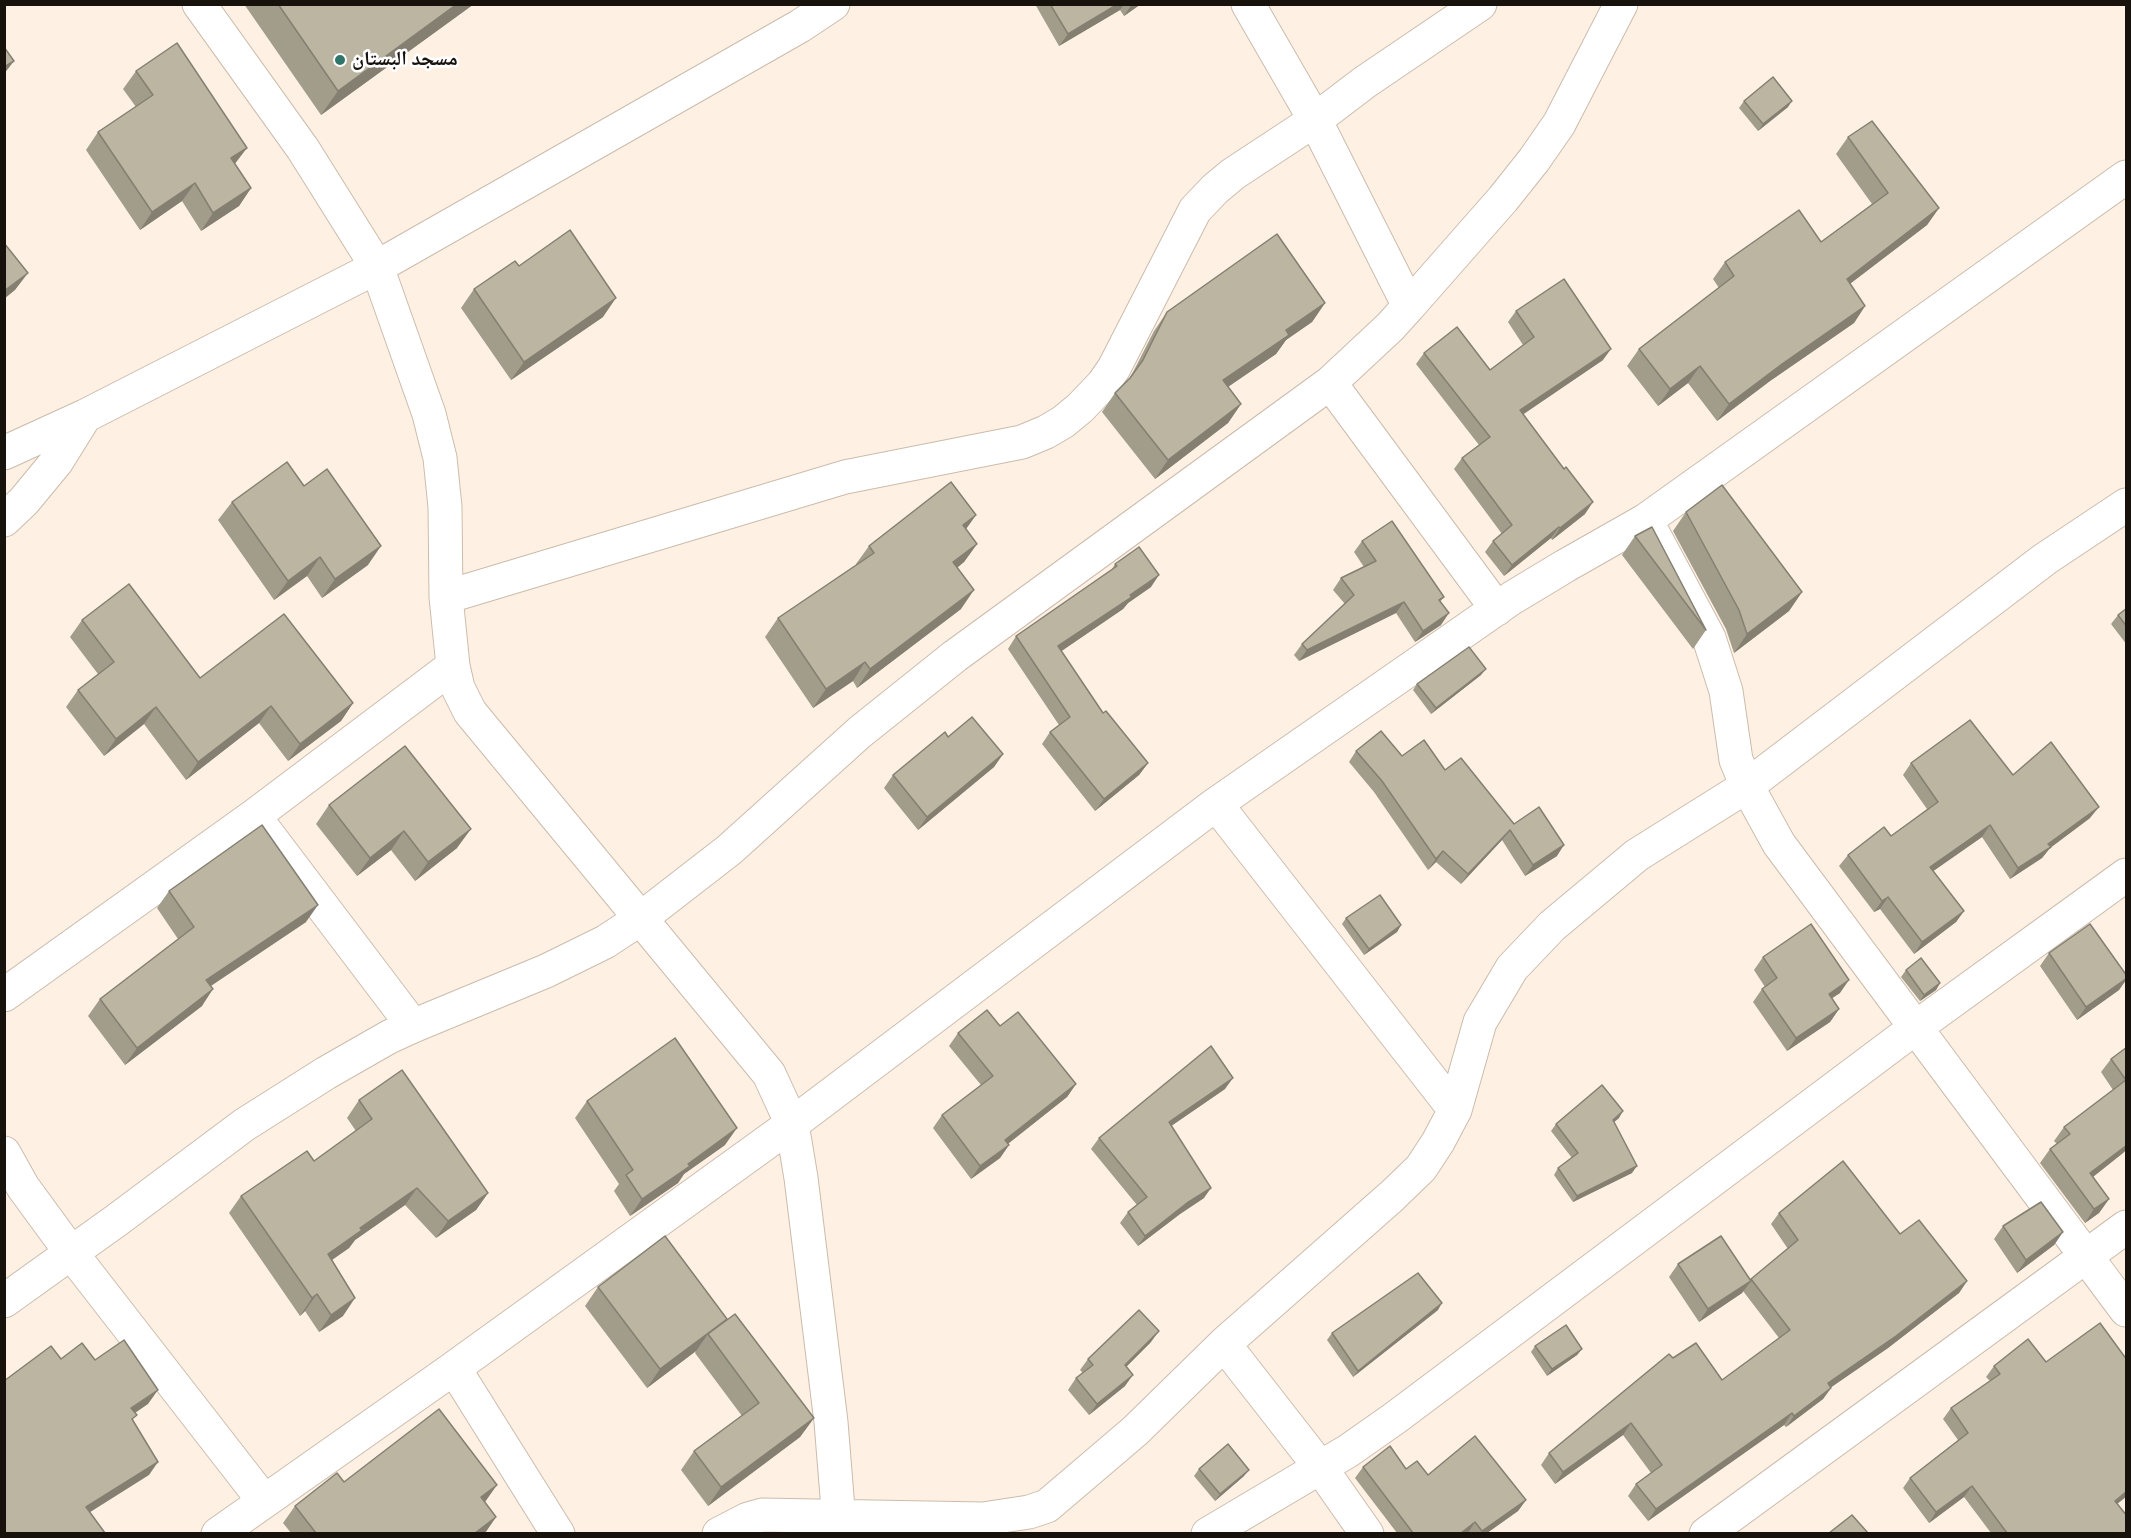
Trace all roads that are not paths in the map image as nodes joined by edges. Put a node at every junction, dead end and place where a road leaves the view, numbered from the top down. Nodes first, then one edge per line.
1 (199, 4) edge
2 (833, 4) edge
3 (1248, 4) edge
4 (1480, 4) edge
5 (1621, 4) edge
6 (791, 15) edge
7 (1316, 120) junction
8 (2127, 177) edge
9 (377, 267) junction
10 (1409, 306) junction
11 (1330, 383) junction
12 (85, 416) junction
13 (4, 453) edge
14 (2127, 505) edge
15 (4, 520) edge
16 (1646, 520) junction
17 (446, 597) junction
18 (1497, 609) junction
19 (453, 666) junction
20 (1747, 786) junction
21 (1216, 804) junction
22 (254, 816) junction
23 (2127, 875) edge
24 (640, 919) junction
25 (4, 995) edge
26 (413, 1026) junction
27 (1915, 1028) junction
28 (1455, 1110) junction
29 (792, 1124) junction
30 (4, 1153) edge
31 (2127, 1227) edge
32 (72, 1254) junction
33 (2088, 1256) junction
34 (4, 1301) edge
35 (2127, 1310) edge
36 (1224, 1344) junction
37 (454, 1368) junction
38 (1320, 1467) junction
39 (264, 1501) junction
40 (839, 1526) edge
41 (218, 1533) edge
42 (558, 1533) edge
43 (719, 1533) edge
44 (1208, 1533) edge
45 (1368, 1533) edge
46 (1706, 1533) edge

1 - 9 street
2 - 6 street
3 - 7 street
4 - 7 street
5 - 10 street
6 - 9 street
7 - 10 street
7 - 17 street
8 - 16 street
9 - 12 street
9 - 17 street
10 - 11 street
11 - 18 street
11 - 24 street
12 - 13 street
12 - 15 street
14 - 20 street
16 - 18 street
16 - 20 street
17 - 19 street
18 - 21 street
19 - 22 street
19 - 24 street
20 - 27 street
20 - 28 street
21 - 28 street
21 - 29 street
22 - 25 street
22 - 26 street
23 - 27 street
24 - 26 street
24 - 29 street
26 - 32 street
27 - 33 street
27 - 38 street
28 - 36 street
29 - 37 street
29 - 40 street
30 - 32 street
31 - 33 street
32 - 34 street
32 - 39 street
33 - 35 street
33 - 46 street
36 - 38 street
36 - 40 street
37 - 39 street
37 - 42 street
38 - 44 street
38 - 45 street
39 - 41 street
40 - 43 street

